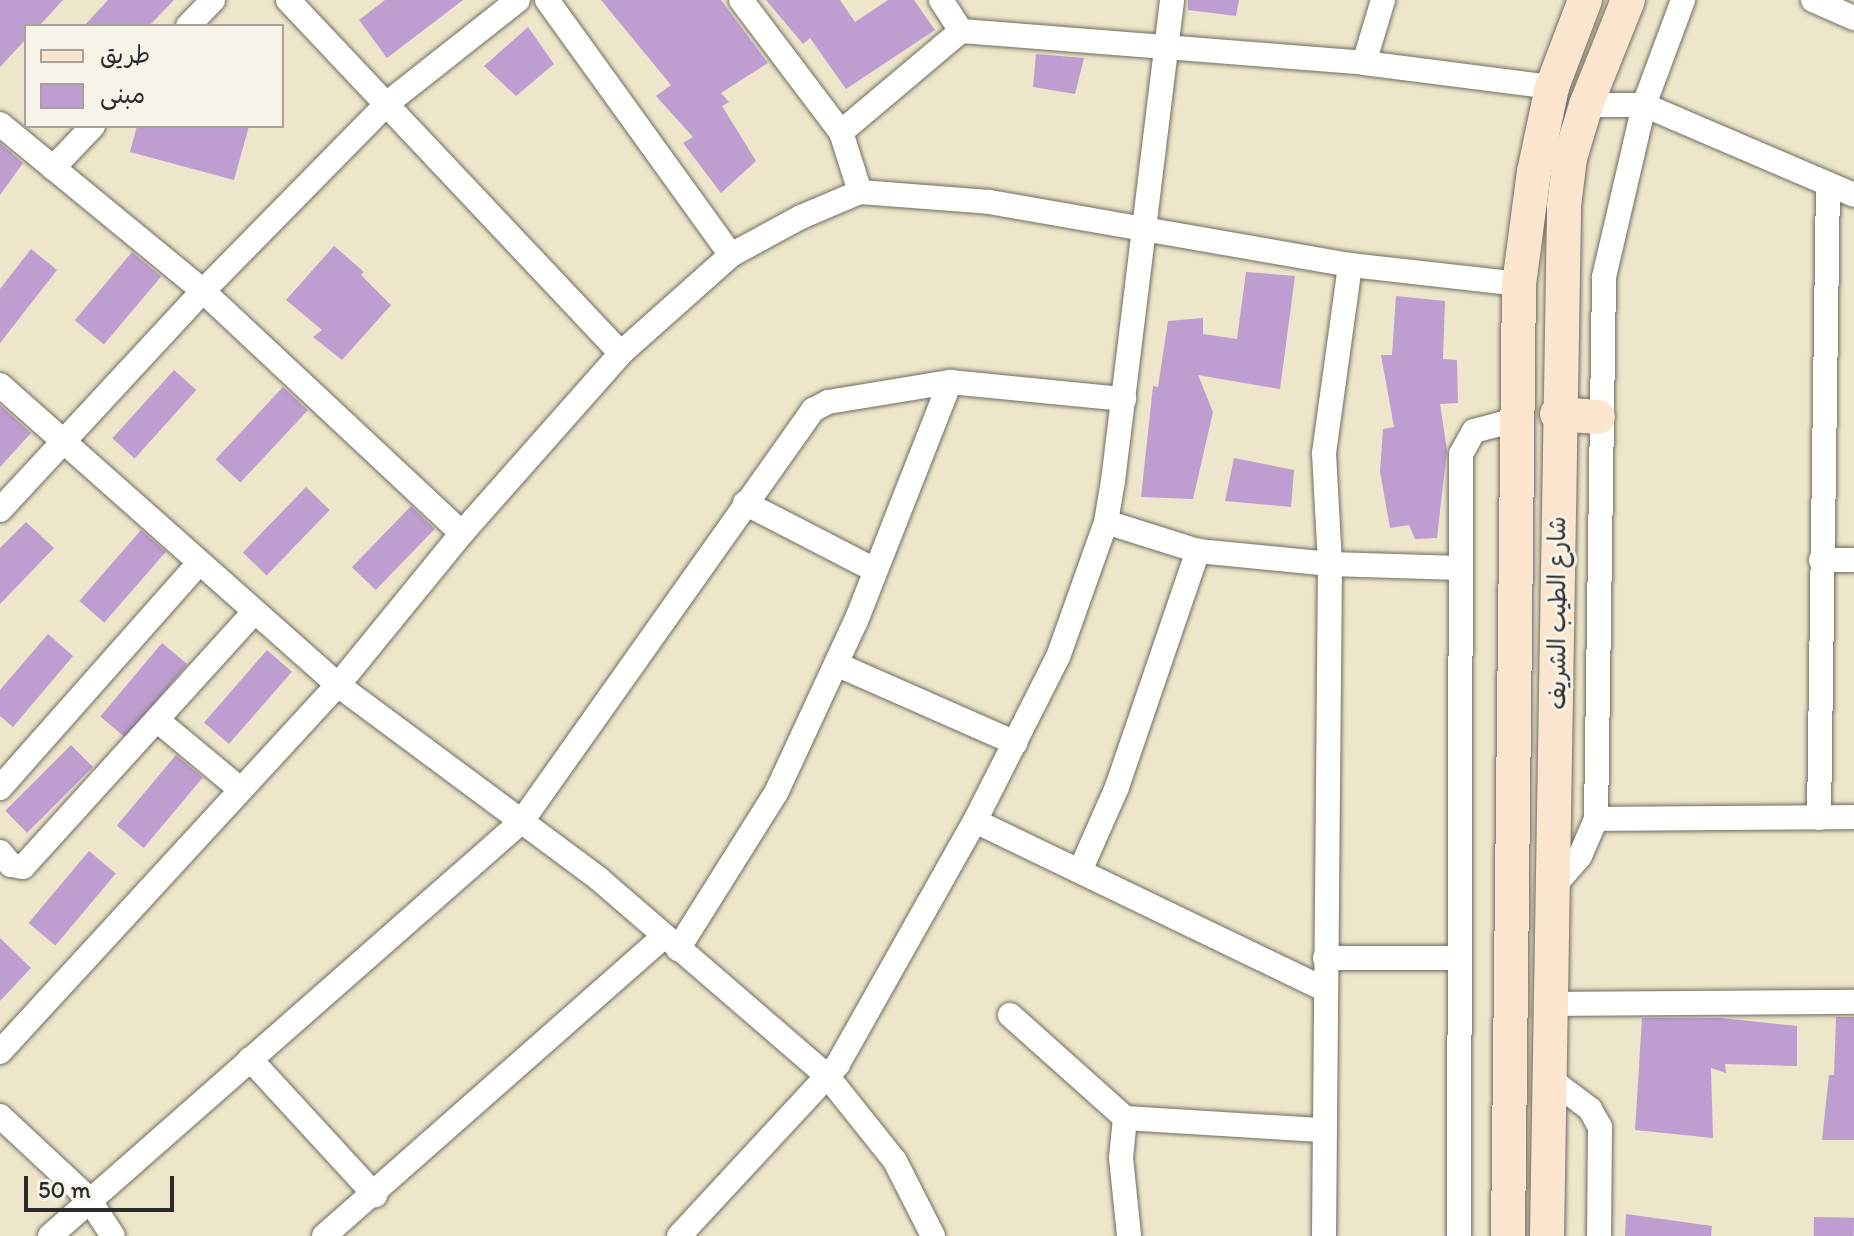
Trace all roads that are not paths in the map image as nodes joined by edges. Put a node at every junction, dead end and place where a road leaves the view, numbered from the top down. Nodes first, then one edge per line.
1 (213, 0) edge
2 (288, 0) edge
3 (518, 0) edge
4 (547, 0) edge
5 (741, 0) edge
6 (941, 0) edge
7 (1172, 0) edge
8 (1383, 0) edge
9 (1585, 0) edge
10 (1628, 0) edge
11 (1683, 0) edge
12 (1813, 0) edge
13 (1854, 18) edge
14 (190, 24) edge
15 (961, 31) junction
16 (1167, 50) junction
17 (1364, 63) junction
18 (1552, 87) junction
19 (389, 102) junction
20 (1586, 105) junction
21 (1644, 105) junction
22 (0, 124) edge
23 (91, 128) edge
24 (841, 132) junction
25 (53, 168) junction
26 (1828, 184) junction
27 (860, 192) junction
28 (1854, 195) edge
29 (1144, 227) junction
30 (731, 255) junction
31 (1350, 265) junction
32 (1519, 284) junction
33 (203, 291) junction
34 (621, 353) junction
35 (950, 382) junction
36 (0, 385) edge
37 (1124, 399) junction
38 (1557, 414) junction
39 (1598, 417) junction
40 (1515, 420) junction
41 (61, 440) junction
42 (745, 503) junction
43 (0, 510) edge
44 (1106, 522) junction
45 (462, 533) junction
46 (1198, 551) junction
47 (1821, 560) junction
48 (1854, 560) edge
49 (199, 563) junction
50 (1330, 564) junction
51 (1460, 568) junction
52 (875, 570) junction
53 (253, 613) junction
54 (1559, 622) junction
55 (1514, 623) junction
56 (836, 664) junction
57 (338, 685) junction
58 (1512, 703) junction
59 (1558, 706) junction
60 (157, 720) junction
61 (1015, 743) junction
62 (0, 788) edge
63 (240, 789) junction
64 (1854, 817) edge
65 (1819, 818) junction
66 (1596, 819) junction
67 (522, 821) junction
68 (975, 821) junction
69 (0, 852) edge
70 (1080, 871) junction
71 (1553, 887) junction
72 (671, 942) junction
73 (1325, 958) junction
74 (1458, 958) junction
75 (1324, 989) junction
76 (1854, 1002) edge
77 (1555, 1004) junction
78 (1010, 1015) dead end
79 (0, 1052) edge
80 (250, 1059) junction
81 (828, 1077) junction
82 (1550, 1079) junction
83 (0, 1116) edge
84 (1125, 1118) junction
85 (1324, 1130) junction
86 (375, 1195) junction
87 (88, 1198) junction
88 (687, 1233) edge
89 (50, 1236) edge
90 (113, 1236) edge
91 (324, 1236) edge
92 (933, 1236) edge
93 (1129, 1236) edge
94 (1324, 1236) edge
95 (1459, 1236) edge
96 (1508, 1236) edge
97 (1547, 1236) edge
98 (1599, 1236) edge

1 - 14 street
2 - 19 street
3 - 19 street
4 - 30 street
5 - 24 street
6 - 15 street
7 - 16 street
8 - 17 street
9 - 18 main road, شارع الطيب الشريف
10 - 20 main road, شارع الطيب الشريف
11 - 21 street
12 - 13 street
15 - 16 street
15 - 24 street
16 - 17 street
16 - 29 street
17 - 18 street
18 - 32 main road, شارع الطيب الشريف
19 - 33 street
19 - 34 street
20 - 21 street
20 - 38 main road, شارع الطيب الشريف
21 - 26 street
21 - 39 street
22 - 25 street
23 - 25 street
24 - 27 street
25 - 33 street
26 - 28 street
26 - 47 street
27 - 29 street
27 - 30 street
29 - 31 street
29 - 37 street
30 - 34 street
31 - 32 street
31 - 50 street
32 - 40 main road, شارع الطيب الشريف
33 - 41 street
33 - 45 street
34 - 45 street
35 - 37 street
35 - 42 street
35 - 52 street
36 - 41 street
37 - 44 street
38 - 39 main road
38 - 54 main road, شارع الطيب الشريف
39 - 66 street
40 - 51 street
40 - 55 main road, شارع الطيب الشريف
41 - 43 street
41 - 49 street
42 - 52 street
42 - 67 street
44 - 46 street
44 - 61 street
45 - 57 street
46 - 50 street
46 - 70 street
47 - 48 street
47 - 65 street
49 - 53 street
49 - 62 street
50 - 51 street
50 - 73 street
51 - 74 street
52 - 56 street
53 - 57 street
53 - 60 street
54 - 55 main road
54 - 59 main road, شارع الطيب الشريف
55 - 58 main road, شارع الطيب الشريف
56 - 61 street
56 - 72 street
57 - 63 street
57 - 67 street
58 - 59 main road
58 - 96 main road, شارع الطيب الشريف
59 - 71 main road, شارع الطيب الشريف
60 - 63 street
60 - 69 street
61 - 68 street
63 - 79 street
64 - 65 street
65 - 66 street
66 - 71 street
67 - 72 street
67 - 80 street
68 - 70 street
68 - 81 street
70 - 75 street
71 - 77 main road, شارع الطيب الشريف
72 - 81 street
72 - 86 street
73 - 74 street
73 - 75 street
74 - 95 street
75 - 85 street
76 - 77 street
77 - 82 main road, شارع الطيب الشريف
78 - 84 street
80 - 86 street
80 - 87 street
81 - 88 street
81 - 92 street
82 - 97 main road, شارع الطيب الشريف
82 - 98 street
83 - 87 street
84 - 85 street
84 - 93 street
85 - 94 street
86 - 91 street
87 - 89 street
87 - 90 street

